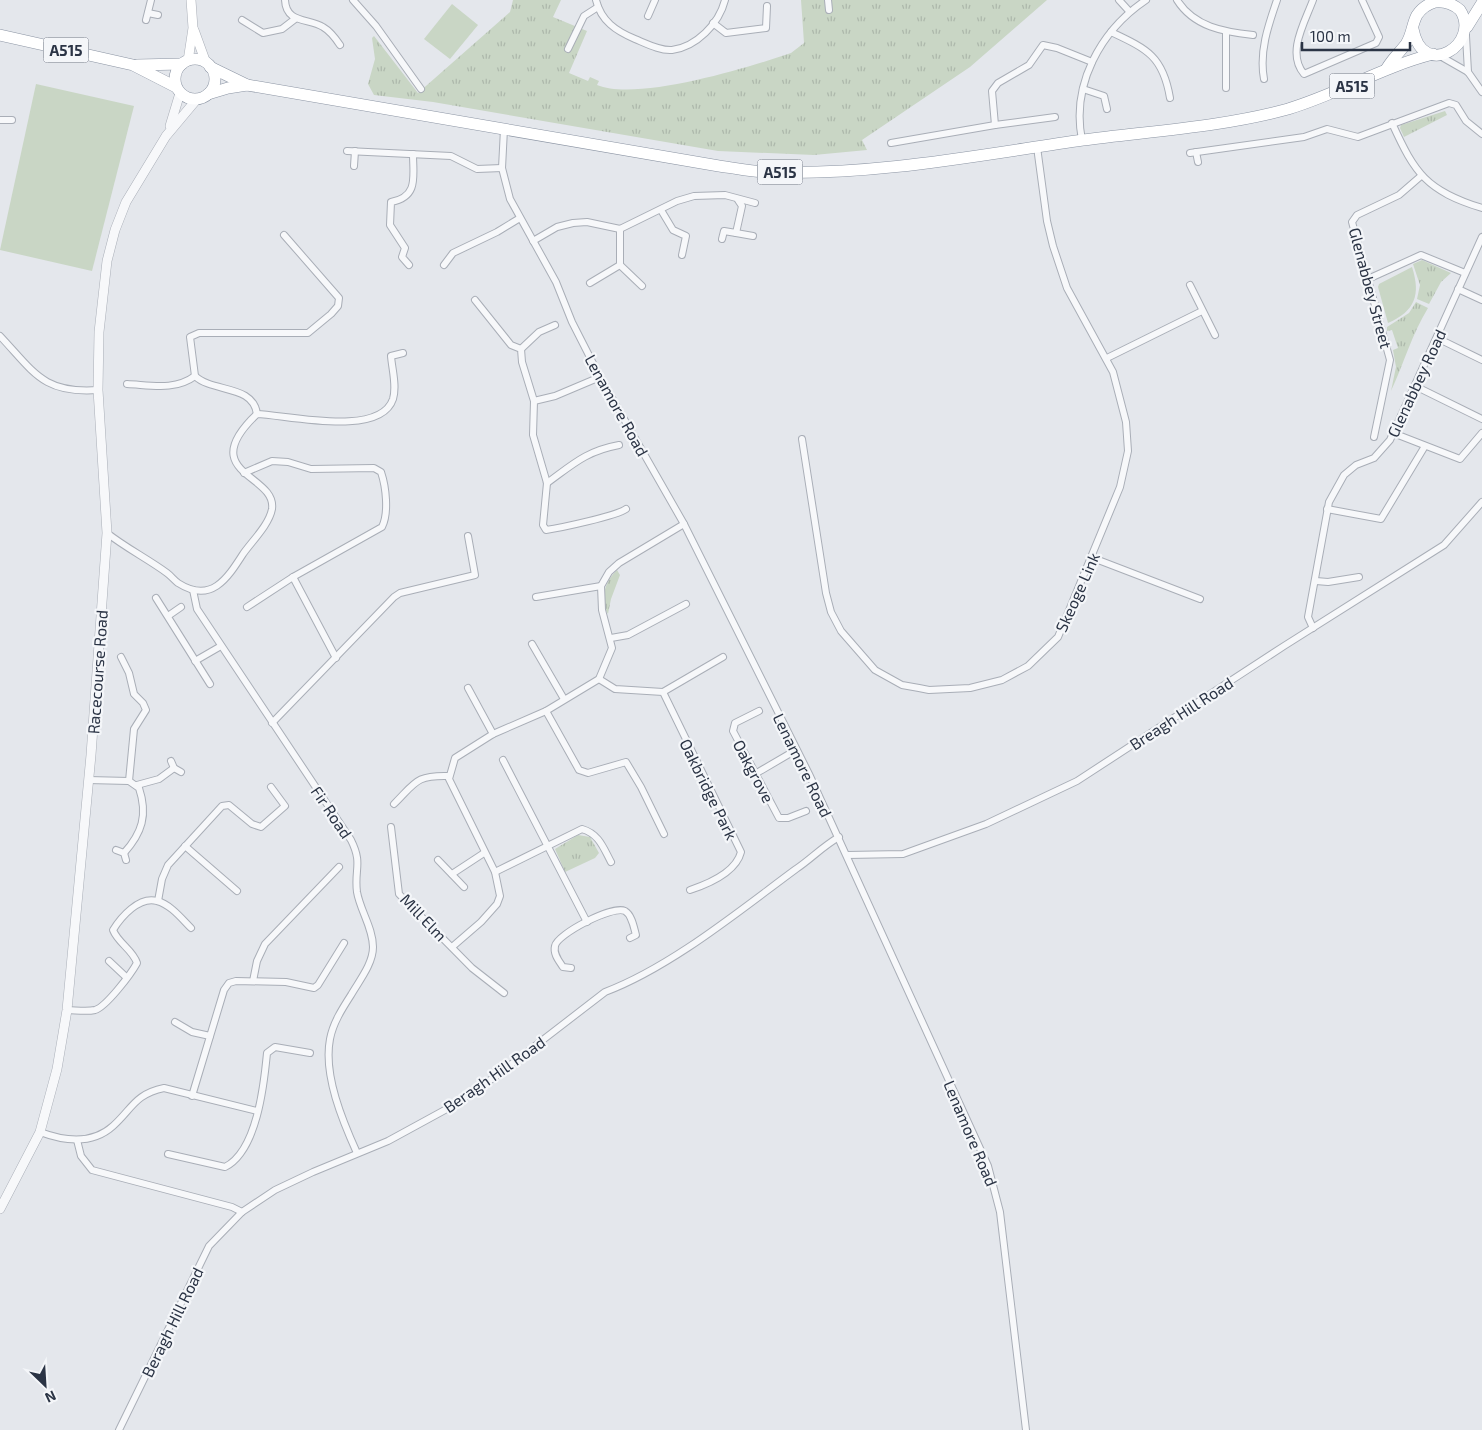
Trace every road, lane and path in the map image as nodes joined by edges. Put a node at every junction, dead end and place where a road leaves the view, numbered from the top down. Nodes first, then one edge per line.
1 (151, 0) edge
2 (191, 0) edge
3 (285, 0) edge
4 (353, 0) edge
5 (655, 0) edge
6 (725, 0) edge
7 (828, 0) edge
8 (1119, 0) edge
9 (1146, 0) edge
10 (1178, 0) edge
11 (1277, 0) edge
12 (1313, 0) edge
13 (1362, 0) edge
14 (1451, 2) edge
15 (597, 3) edge
16 (1424, 3) edge
17 (1482, 4) edge
18 (767, 6) dead end
19 (829, 10) dead end
20 (1129, 11) junction
21 (158, 15) dead end
22 (648, 16) dead end
23 (295, 19) junction
24 (242, 20) dead end
25 (713, 23) junction
26 (193, 28) junction
27 (1413, 29) junction
28 (1111, 32) junction
29 (1226, 32) junction
30 (1466, 32) junction
31 (0, 35) edge
32 (1253, 35) dead end
33 (340, 45) dead end
34 (568, 48) dead end
35 (1436, 55) junction
36 (1092, 62) junction
37 (185, 63) junction
38 (133, 65) junction
39 (208, 65) junction
40 (1387, 68) junction
41 (1468, 72) junction
42 (1264, 79) dead end
43 (247, 85) junction
44 (1226, 88) dead end
45 (422, 89) dead end
46 (1083, 89) junction
47 (178, 90) junction
48 (1482, 92) edge
49 (208, 94) junction
50 (1170, 98) dead end
51 (197, 99) junction
52 (1107, 108) dead end
53 (1056, 117) dead end
54 (0, 120) edge
55 (12, 120) dead end
56 (1392, 123) junction
57 (995, 125) junction
58 (504, 129) junction
59 (1482, 134) edge
60 (166, 136) junction
61 (1082, 140) junction
62 (891, 143) dead end
63 (1037, 147) junction
64 (414, 154) junction
65 (1198, 162) dead end
66 (354, 166) dead end
67 (502, 168) junction
68 (1421, 176) junction
69 (738, 200) junction
70 (755, 203) dead end
71 (1482, 208) edge
72 (661, 210) junction
73 (520, 218) junction
74 (620, 229) junction
75 (736, 233) junction
76 (284, 235) dead end
77 (753, 236) dead end
78 (722, 239) dead end
79 (533, 241) junction
80 (1481, 241) edge
81 (682, 255) dead end
82 (409, 265) dead end
83 (444, 265) dead end
84 (620, 265) junction
85 (1465, 272) junction
86 (1368, 279) junction
87 (590, 283) dead end
88 (1190, 285) dead end
89 (642, 286) dead end
90 (1458, 289) junction
91 (475, 300) dead end
92 (1482, 300) edge
93 (1202, 311) junction
94 (555, 325) dead end
95 (1215, 335) dead end
96 (0, 336) edge
97 (1437, 338) junction
98 (521, 349) junction
99 (403, 353) dead end
100 (1107, 358) junction
101 (1482, 360) edge
102 (194, 376) junction
103 (600, 376) junction
104 (127, 384) dead end
105 (1415, 386) junction
106 (98, 390) junction
107 (534, 401) junction
108 (257, 414) junction
109 (1482, 419) edge
110 (1393, 433) junction
111 (1482, 433) edge
112 (1374, 437) dead end
113 (802, 439) dead end
114 (619, 445) dead end
115 (1425, 446) junction
116 (244, 473) junction
117 (547, 483) junction
118 (1482, 502) edge
119 (626, 509) dead end
120 (1327, 509) junction
121 (684, 524) junction
122 (107, 533) junction
123 (468, 536) dead end
124 (1093, 558) junction
125 (293, 577) junction
126 (1360, 577) dead end
127 (1316, 581) junction
128 (601, 586) junction
129 (193, 590) junction
130 (536, 597) dead end
131 (156, 598) dead end
132 (1200, 599) dead end
133 (686, 604) dead end
134 (181, 607) dead end
135 (247, 607) dead end
136 (168, 616) junction
137 (1314, 628) junction
138 (611, 638) junction
139 (532, 644) dead end
140 (221, 646) junction
141 (121, 657) dead end
142 (723, 657) dead end
143 (336, 658) junction
144 (195, 661) junction
145 (599, 679) junction
146 (210, 684) dead end
147 (468, 688) dead end
148 (663, 692) junction
149 (564, 699) junction
150 (546, 710) junction
151 (759, 711) dead end
152 (272, 723) junction
153 (493, 734) junction
154 (796, 750) junction
155 (503, 760) dead end
156 (171, 761) dead end
157 (174, 768) junction
158 (181, 772) dead end
159 (755, 774) junction
160 (449, 776) junction
161 (88, 780) junction
162 (129, 781) junction
163 (138, 785) junction
164 (272, 787) dead end
165 (394, 804) dead end
166 (806, 811) dead end
167 (391, 827) dead end
168 (664, 834) dead end
169 (839, 837) junction
170 (185, 846) junction
171 (548, 847) junction
172 (116, 850) dead end
173 (484, 853) junction
174 (847, 856) junction
175 (438, 860) dead end
176 (610, 862) dead end
177 (338, 867) dead end
178 (495, 872) junction
179 (452, 874) junction
180 (464, 887) dead end
181 (690, 890) dead end
182 (236, 891) dead end
183 (158, 901) junction
184 (587, 922) junction
185 (191, 928) dead end
186 (630, 938) dead end
187 (344, 943) dead end
188 (452, 947) junction
189 (109, 962) dead end
190 (571, 968) dead end
191 (126, 977) junction
192 (253, 981) junction
193 (504, 993) dead end
194 (67, 1010) junction
195 (175, 1022) dead end
196 (210, 1036) junction
197 (310, 1052) dead end
198 (192, 1096) junction
199 (257, 1111) junction
200 (40, 1132) junction
201 (77, 1140) junction
202 (168, 1154) dead end
203 (357, 1154) junction
204 (0, 1208) edge
205 (242, 1212) junction
206 (119, 1430) edge
207 (1026, 1430) edge

1 - 21 street
2 - 26 main road
3 - 23 street
4 - 45 street
5 - 22 street
6 - 25 street
7 - 19 street
8 - 20 street
9 - 20 street
10 - 29 street
11 - 42 street
12 - 13 street
14 - 16 highway, A515
14 - 30 highway, A515
15 - 25 street
15 - 34 street
16 - 27 highway, A515
17 - 30 highway, A515
18 - 25 street
20 - 28 street
23 - 24 street
23 - 33 street
26 - 37 main road
26 - 39 main road
27 - 35 highway
27 - 40 highway, A515
28 - 36 street
28 - 50 street
29 - 32 street
29 - 44 street
30 - 35 highway, A515
30 - 41 street
31 - 38 highway, A515
35 - 40 highway, A515
35 - 41 street
36 - 46 street
36 - 57 street
37 - 38 highway, A515
37 - 39 highway, A515
37 - 47 highway
38 - 47 highway, A515
39 - 43 highway, A515
39 - 49 highway
40 - 61 highway, A515
41 - 48 street
43 - 49 highway, A515
43 - 58 highway, A515
46 - 52 street
46 - 61 street
47 - 51 highway, A515
47 - 60 street, Racecourse Road
49 - 51 highway, A515
51 - 60 street, Racecourse Road
53 - 57 street
54 - 55 street
56 - 59 street
56 - 65 street
56 - 68 street
57 - 62 street
58 - 63 highway, A515
58 - 67 street, Lenamore Road
60 - 106 street, Racecourse Road
61 - 63 highway, A515
63 - 100 street, Skeoge Link
64 - 66 street
64 - 67 street
64 - 82 street
67 - 73 street, Lenamore Road
68 - 71 street
68 - 86 street, Glenabbey Street
69 - 70 street
69 - 72 street
69 - 75 street
72 - 74 street
72 - 81 street
73 - 79 street, Lenamore Road
73 - 83 street
74 - 79 street
74 - 84 street
75 - 77 street
75 - 78 street
76 - 102 street
79 - 103 street, Lenamore Road
80 - 85 street, Glenabbey Road
84 - 87 street
84 - 89 street
85 - 86 street
85 - 90 street, Glenabbey Road
86 - 112 street, Glenabbey Street
88 - 93 street
90 - 92 street
90 - 97 street, Glenabbey Road
91 - 98 street
93 - 95 street
93 - 100 street
94 - 98 street
96 - 106 street
97 - 101 street
97 - 105 street, Glenabbey Road
98 - 107 street
99 - 108 street
100 - 124 street, Skeoge Link
102 - 104 street
102 - 108 street
103 - 107 street
103 - 121 street, Lenamore Road
105 - 109 street
105 - 110 street, Glenabbey Road
106 - 122 street, Racecourse Road
107 - 117 street
108 - 116 street
110 - 115 street
110 - 120 street, Glenabbey Road
111 - 115 street
113 - 124 street, Skeoge Link
114 - 117 street
115 - 120 street
116 - 125 street
116 - 129 street
117 - 119 street
118 - 137 street, Breagh Hill Road
120 - 127 street, Glenabbey Road
121 - 128 street
121 - 154 street, Lenamore Road
122 - 129 street
122 - 161 street, Racecourse Road
123 - 143 street
124 - 132 street
125 - 135 street
125 - 143 street
126 - 127 street
127 - 137 street, Glenabbey Road
128 - 130 street
128 - 138 street
129 - 140 street, Fir Road
131 - 136 street
133 - 138 street
134 - 136 street
136 - 144 street
137 - 174 street, Breagh Hill Road
138 - 145 street
139 - 149 street
140 - 144 street
140 - 152 street, Fir Road
141 - 162 street
142 - 148 street
143 - 152 street
144 - 146 street
145 - 148 street
145 - 149 street
147 - 153 street
148 - 181 street, Oakbridge Park
149 - 150 street
150 - 153 street
150 - 168 street
151 - 159 street, Oakgrove
152 - 203 street, Fir Road
153 - 160 street
154 - 159 street
154 - 169 street, Lenamore Road
155 - 171 street
156 - 157 street
157 - 158 street
157 - 163 street
159 - 166 street, Oakgrove
160 - 165 street
160 - 173 street, Mill Elm
161 - 162 street
161 - 194 street, Racecourse Road
162 - 163 street
163 - 172 street
164 - 170 street
167 - 188 street, Mill Elm
169 - 174 street, Lenamore Road
169 - 203 street, Beragh Hill Road
170 - 182 street
170 - 183 street
171 - 176 street
171 - 178 street
171 - 184 street
173 - 178 street, Mill Elm
173 - 179 street
174 - 207 street, Lenamore Road
175 - 179 street
177 - 192 street
178 - 188 street, Mill Elm
179 - 180 street
183 - 185 street
183 - 191 street
184 - 186 street
184 - 190 street
187 - 192 street
188 - 193 street, Mill Elm
189 - 191 street
191 - 194 street
192 - 196 street
194 - 200 street, Racecourse Road
195 - 196 street
196 - 198 street
197 - 199 street
198 - 199 street
198 - 201 street
199 - 202 street
200 - 201 street
200 - 204 street, Racecourse Road
201 - 205 street
203 - 205 street, Beragh Hill Road
205 - 206 street, Beragh Hill Road

